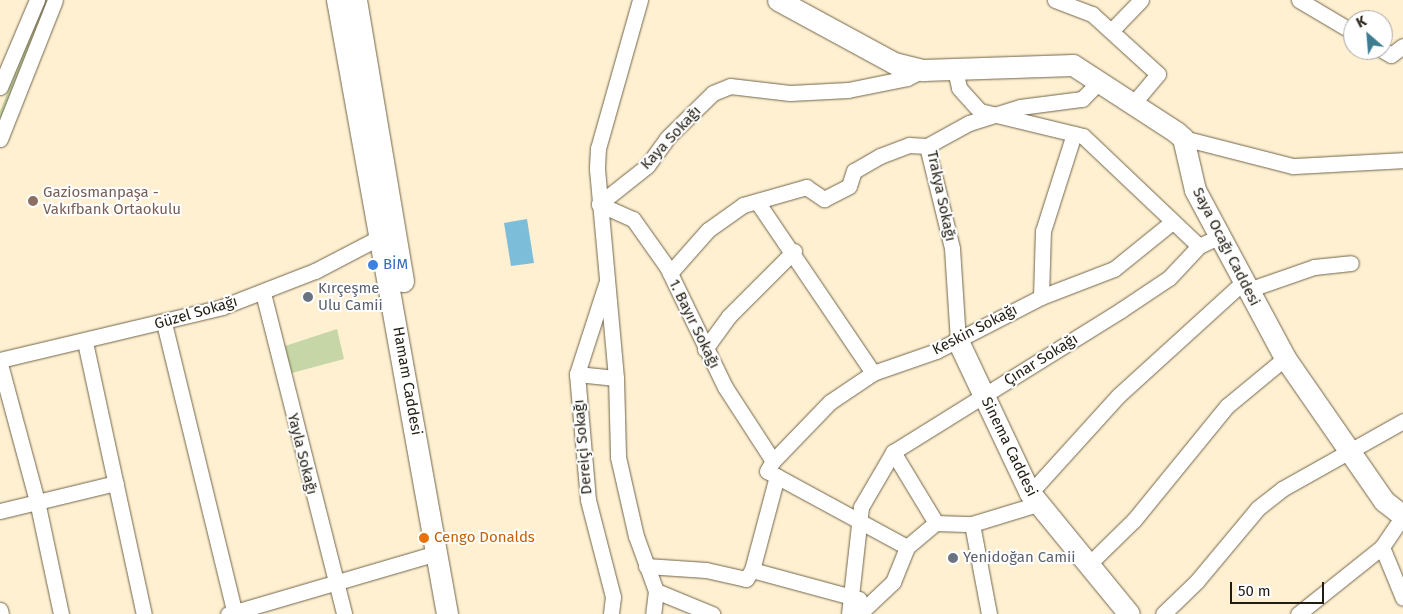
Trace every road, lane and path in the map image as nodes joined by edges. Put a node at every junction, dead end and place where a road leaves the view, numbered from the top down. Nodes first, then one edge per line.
1 (37, 0) edge
2 (55, 0) edge
3 (337, 0) edge
4 (356, 0) edge
5 (640, 0) edge
6 (778, 0) edge
7 (1055, 0) edge
8 (1141, 0) edge
9 (1302, 1) edge
10 (1343, 26) edge
11 (1111, 31) junction
12 (923, 70) junction
13 (955, 70) junction
14 (1099, 82) junction
15 (0, 87) edge
16 (1132, 106) junction
17 (994, 116) junction
18 (1074, 134) junction
19 (1183, 138) junction
20 (0, 140) edge
21 (927, 146) junction
22 (1403, 160) edge
23 (382, 195) junction
24 (758, 203) junction
25 (599, 204) junction
26 (1172, 222) junction
27 (389, 234) junction
28 (1220, 236) junction
29 (1198, 246) junction
30 (794, 251) junction
31 (1351, 263) dead end
32 (670, 273) junction
33 (607, 281) junction
34 (1245, 286) junction
35 (263, 293) junction
36 (1041, 296) junction
37 (164, 322) junction
38 (958, 341) junction
39 (85, 342) junction
40 (705, 349) junction
41 (1285, 358) junction
42 (0, 362) edge
43 (874, 372) junction
44 (578, 374) junction
45 (616, 378) junction
46 (984, 395) junction
47 (1403, 421) edge
48 (1347, 449) junction
49 (893, 452) junction
50 (772, 469) junction
51 (116, 483) junction
52 (1034, 499) junction
53 (37, 502) junction
54 (0, 510) edge
55 (1403, 516) edge
56 (936, 523) junction
57 (858, 524) junction
58 (972, 524) junction
59 (907, 547) junction
60 (1382, 547) junction
61 (444, 553) junction
62 (1089, 564) junction
63 (646, 566) junction
64 (752, 570) junction
65 (334, 585) junction
66 (656, 592) junction
67 (851, 594) junction
68 (1403, 598) edge
69 (0, 610) edge
70 (865, 610) edge
71 (1, 614) edge
72 (61, 614) edge
73 (144, 614) edge
74 (233, 614) edge
75 (344, 614) edge
76 (447, 614) edge
77 (459, 614) edge
78 (610, 614) edge
79 (654, 614) edge
80 (712, 614) edge
81 (849, 614) edge
82 (988, 614) edge
83 (1129, 614) edge
84 (1163, 614) edge
85 (1298, 614) edge

1 - 15 street
2 - 20 street
3 - 23 street, Hamam Caddesi
4 - 23 street, Hamam Caddesi
5 - 25 street
6 - 12 street
7 - 11 street
8 - 11 street
9 - 10 street
11 - 16 street
12 - 13 street
12 - 25 street, Kaya Sokağı
13 - 14 street
13 - 17 street
14 - 16 street
14 - 17 street, Trakya Sokağı
16 - 19 street
17 - 18 street
17 - 21 street, Trakya Sokağı
18 - 26 street
18 - 36 street
19 - 22 street
19 - 28 street, Saya Ocağı Caddesi
21 - 24 street
21 - 38 street, Trakya Sokağı
23 - 27 street, Hamam Caddesi
24 - 30 street
24 - 32 street
25 - 32 street, 1. Bayır Sokağı
25 - 33 street
26 - 29 street
26 - 36 street, Keskin Sokağı
27 - 35 street, Güzel Sokağı
27 - 61 street, Hamam Caddesi
28 - 29 street
28 - 34 street, Saya Ocağı Caddesi
29 - 46 street, Çınar Sokağı
30 - 40 street
30 - 43 street
31 - 34 street
32 - 40 street, 1. Bayır Sokağı
33 - 44 street, Dereiçi Sokağı
33 - 45 street
34 - 41 street, Saya Ocağı Caddesi
34 - 52 street
35 - 37 street, Güzel Sokağı
35 - 65 street, Yayla Sokağı
36 - 38 street, Keskin Sokağı
37 - 39 street, Güzel Sokağı
37 - 74 street
38 - 43 street, Keskin Sokağı
38 - 46 street, Sinema Caddesi
39 - 42 street, Güzel Sokağı
39 - 51 street
40 - 50 street, 1. Bayır Sokağı
41 - 48 street, Saya Ocağı Caddesi
41 - 62 street
42 - 53 street
43 - 50 street, Keskin Sokağı
44 - 45 street
44 - 78 street, Dereiçi Sokağı
45 - 63 street
46 - 49 street, Çınar Sokağı
46 - 52 street, Sinema Caddesi
47 - 48 street
48 - 55 street, Saya Ocağı Caddesi
48 - 84 street
49 - 56 street
49 - 57 street, Çınar Sokağı
50 - 57 street
50 - 64 street
51 - 53 street
51 - 73 street
52 - 58 street
52 - 62 street, Sinema Caddesi
53 - 54 street
53 - 72 street
55 - 60 street
56 - 58 street
56 - 59 street
57 - 59 street
57 - 67 street, Çınar Sokağı
58 - 82 street
59 - 70 street
60 - 68 street
60 - 85 street
61 - 65 street
61 - 76 street, Hamam Caddesi
61 - 77 street, Hamam Caddesi
62 - 83 street, Sinema Caddesi
63 - 64 street
63 - 66 street
64 - 67 street
65 - 74 street
65 - 75 street, Yayla Sokağı
66 - 79 street
66 - 80 street
67 - 70 street
67 - 81 street, Çınar Sokağı
69 - 71 street

